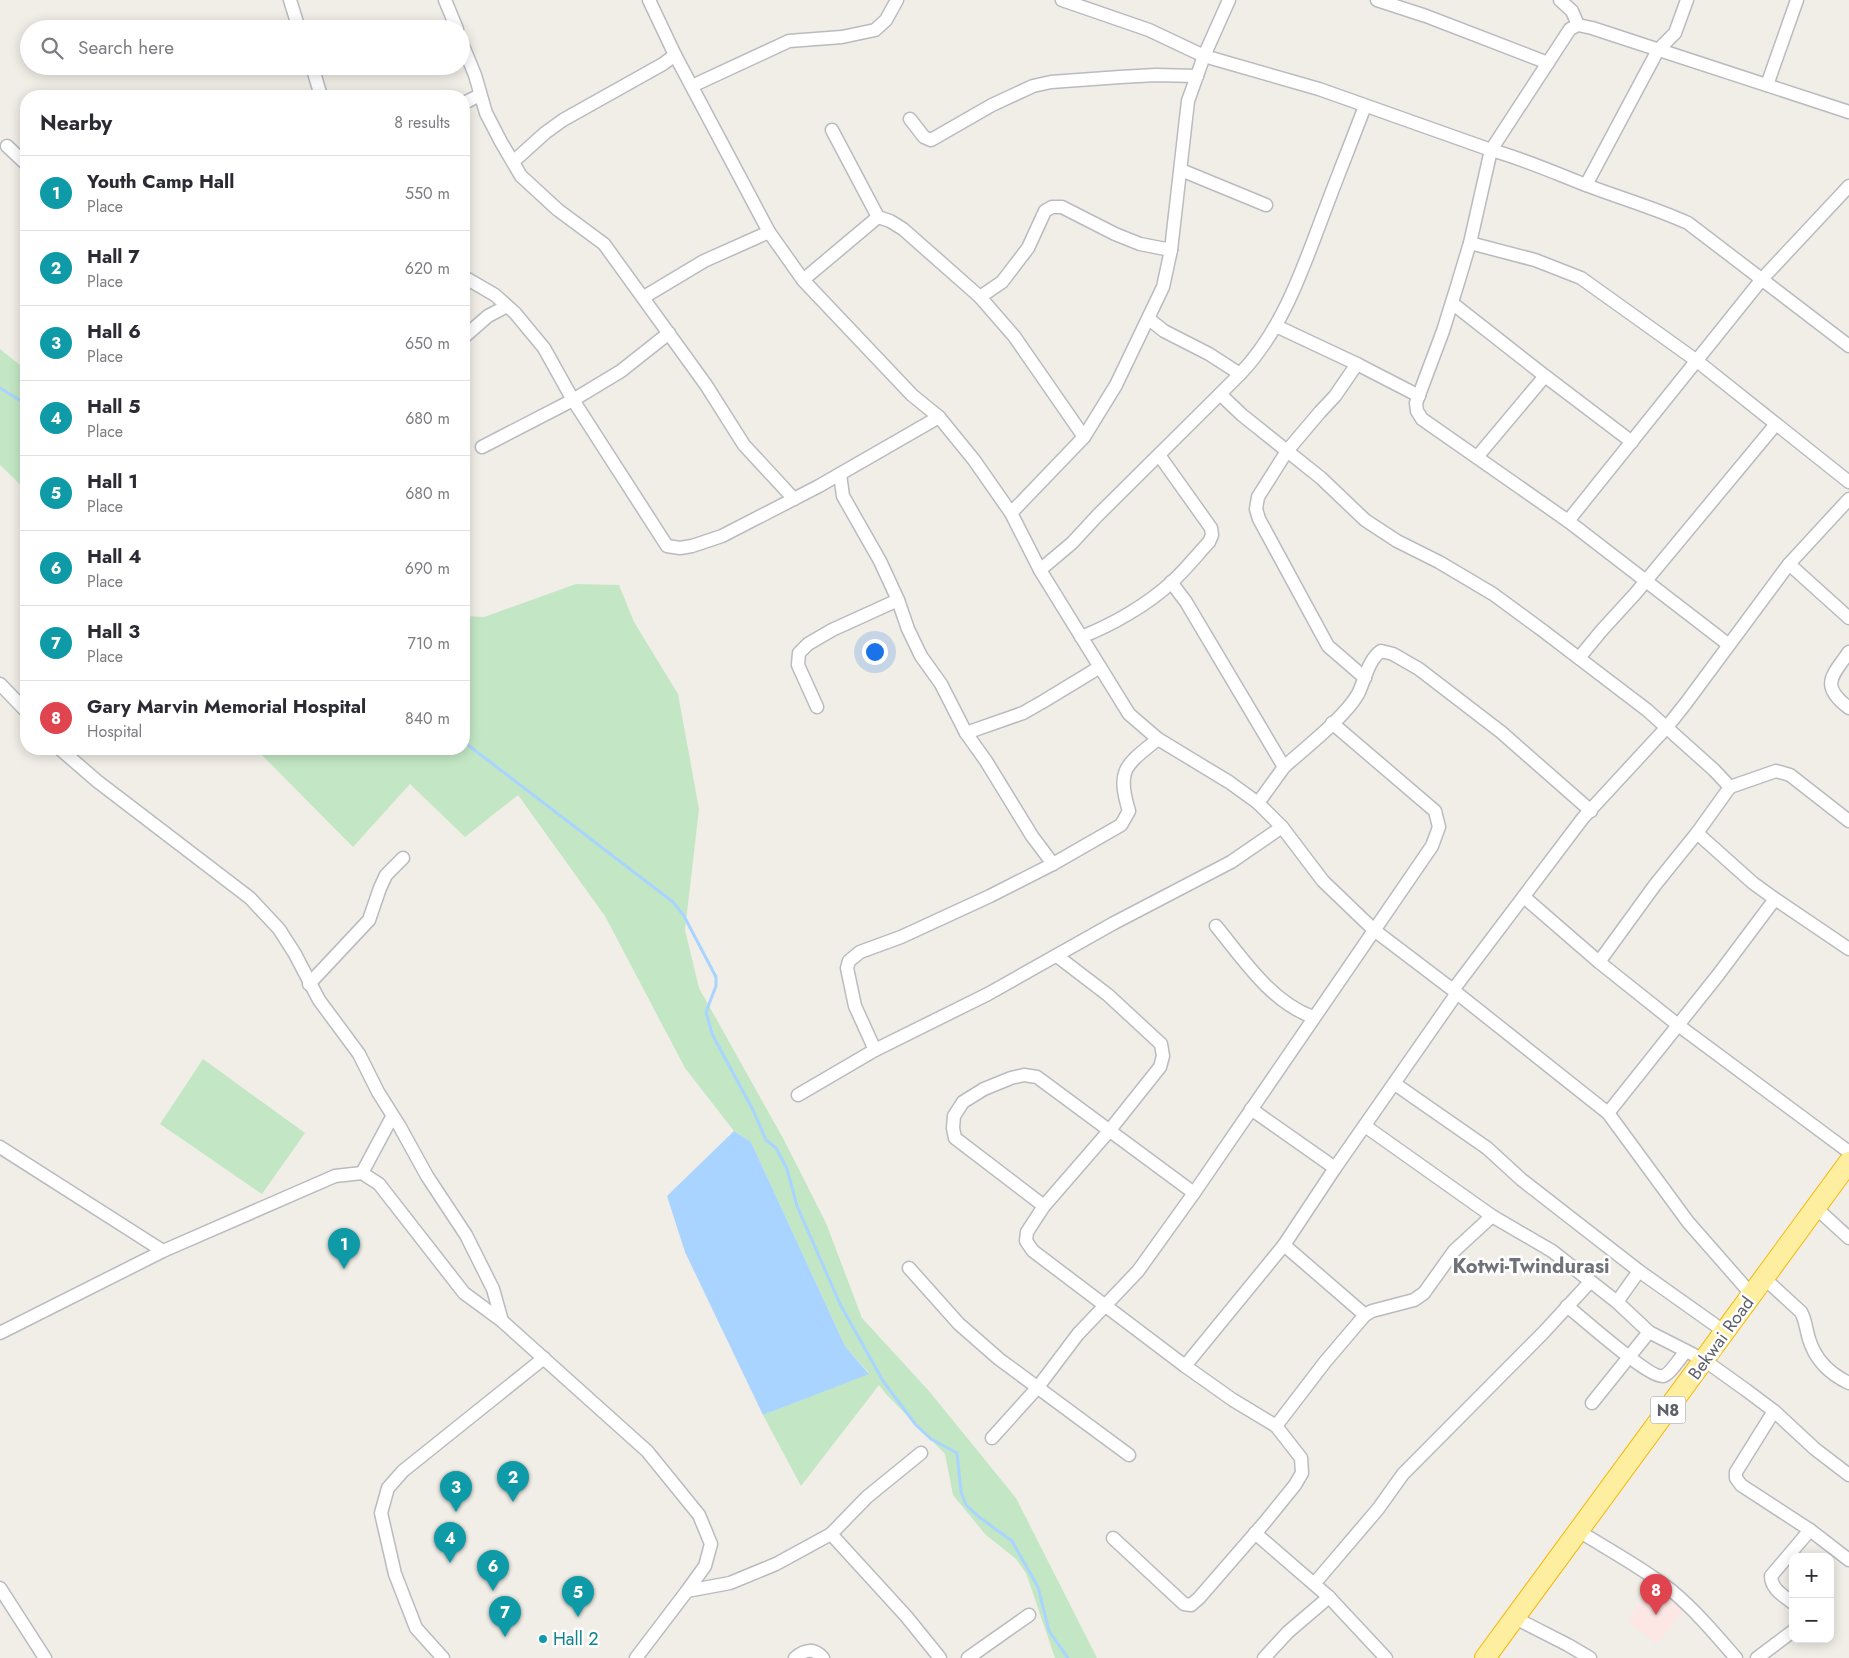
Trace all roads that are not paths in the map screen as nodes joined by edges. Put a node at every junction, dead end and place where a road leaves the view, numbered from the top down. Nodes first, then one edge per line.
1 (290, 0) edge
2 (445, 0) edge
3 (649, 0) edge
4 (897, 0) edge
5 (1062, 0) edge
6 (1229, 0) edge
7 (1377, 0) edge
8 (1560, 0) edge
9 (1687, 0) edge
10 (1797, 0) edge
11 (1076, 2) edge
12 (296, 20) edge
13 (453, 20) edge
14 (1578, 25) junction
15 (1658, 50) junction
16 (675, 55) junction
17 (1204, 56) junction
18 (470, 62) edge
19 (1548, 63) junction
20 (315, 75) edge
21 (1197, 76) junction
22 (1768, 85) junction
23 (692, 86) junction
24 (319, 90) edge
25 (480, 95) junction
26 (470, 100) edge
27 (1365, 106) junction
28 (1849, 112) edge
29 (910, 119) dead end
30 (832, 130) dead end
31 (7, 146) dead end
32 (1491, 150) junction
33 (20, 158) edge
34 (514, 161) junction
35 (1181, 170) junction
36 (1586, 185) junction
37 (1849, 186) edge
38 (1266, 204) dead end
39 (878, 217) junction
40 (769, 232) junction
41 (1470, 244) junction
42 (1171, 250) junction
43 (1762, 279) junction
44 (470, 280) edge
45 (803, 280) junction
46 (644, 297) junction
47 (980, 297) junction
48 (1452, 303) junction
49 (508, 306) junction
50 (1149, 319) junction
51 (1276, 326) junction
52 (470, 332) edge
53 (669, 333) junction
54 (1847, 340) edge
55 (1697, 361) junction
56 (1357, 364) junction
57 (1240, 374) junction
58 (1545, 376) junction
59 (1220, 394) junction
60 (1419, 396) junction
61 (574, 400) junction
62 (939, 417) junction
63 (1776, 424) junction
64 (1084, 437) junction
65 (1632, 442) junction
66 (482, 447) dead end
67 (1287, 451) junction
68 (1159, 455) junction
69 (1477, 457) junction
70 (840, 474) junction
71 (1849, 482) edge
72 (820, 486) junction
73 (843, 496) junction
74 (794, 499) junction
75 (1849, 499) edge
76 (1011, 514) junction
77 (1568, 521) junction
78 (1789, 564) junction
79 (1040, 570) junction
80 (1646, 580) junction
81 (1172, 582) junction
82 (898, 600) junction
83 (1849, 618) edge
84 (1081, 637) junction
85 (1729, 644) junction
86 (1849, 652) edge
87 (1579, 658) junction
88 (1100, 668) junction
89 (1364, 678) junction
90 (0, 684) edge
91 (20, 705) edge
92 (817, 707) dead end
93 (1849, 708) edge
94 (1332, 723) junction
95 (1667, 727) junction
96 (966, 732) junction
97 (1158, 739) junction
98 (67, 755) edge
99 (1284, 767) junction
100 (1730, 786) junction
101 (1258, 803) junction
102 (1590, 811) junction
103 (1849, 821) edge
104 (1282, 827) junction
105 (1697, 833) junction
106 (403, 858) dead end
107 (1053, 864) junction
108 (1524, 897) junction
109 (1775, 899) junction
110 (1216, 926) dead end
111 (1374, 930) junction
112 (1849, 949) edge
113 (1057, 956) junction
114 (1599, 962) junction
115 (309, 984) junction
116 (1455, 991) junction
117 (1314, 1017) junction
118 (1678, 1025) junction
119 (875, 1050) junction
120 (1395, 1084) junction
121 (798, 1095) dead end
122 (1251, 1110) junction
123 (1608, 1113) junction
124 (392, 1117) junction
125 (1365, 1126) junction
126 (1109, 1131) junction
127 (0, 1147) edge
128 (1849, 1152) edge
129 (1849, 1162) edge
130 (1335, 1168) junction
131 (362, 1173) junction
132 (1194, 1193) junction
133 (1044, 1206) junction
134 (1814, 1207) junction
135 (1492, 1216) junction
136 (1849, 1238) edge
137 (1284, 1245) junction
138 (163, 1251) junction
139 (909, 1268) dead end
140 (1639, 1271) junction
141 (1764, 1278) junction
142 (1590, 1282) junction
143 (1752, 1295) junction
144 (1617, 1302) junction
145 (1105, 1306) junction
146 (1567, 1306) junction
147 (1364, 1315) junction
148 (502, 1321) junction
149 (1649, 1332) junction
150 (1725, 1332) junction
151 (0, 1333) edge
152 (1686, 1351) junction
153 (1629, 1357) junction
154 (544, 1358) junction
155 (1704, 1360) junction
156 (1186, 1366) junction
157 (1849, 1383) edge
158 (1038, 1387) junction
159 (1592, 1403) dead end
160 (1774, 1410) junction
161 (1276, 1426) junction
162 (992, 1438) dead end
163 (921, 1454) dead end
164 (1129, 1455) dead end
165 (1849, 1476) edge
166 (1577, 1530) junction
167 (1810, 1530) junction
168 (1255, 1533) junction
169 (831, 1534) junction
170 (1113, 1538) dead end
171 (1848, 1557) edge
172 (1314, 1584) junction
173 (0, 1588) edge
174 (687, 1591) junction
175 (1329, 1597) junction
176 (1789, 1600) edge
177 (1029, 1615) dead end
178 (1515, 1618) junction
179 (1789, 1634) edge
180 (45, 1658) edge
181 (442, 1658) edge
182 (636, 1658) edge
183 (795, 1658) edge
184 (823, 1658) edge
185 (940, 1658) edge
186 (968, 1658) edge
187 (1264, 1658) edge
188 (1386, 1658) edge
189 (1485, 1658) edge
190 (1590, 1658) edge
191 (1736, 1658) edge
192 (1757, 1658) edge

1 - 12 street
2 - 13 street
3 - 16 street
4 - 23 street
5 - 11 street
6 - 17 street
7 - 19 street
8 - 14 street
9 - 15 street
10 - 22 street
11 - 17 street
14 - 15 street
14 - 19 street
15 - 22 street
15 - 36 street
16 - 23 street
16 - 34 street
17 - 21 street
17 - 27 street
18 - 25 street
19 - 32 street
20 - 24 street
21 - 29 street
21 - 35 street
22 - 28 street
23 - 40 street
25 - 26 street
25 - 34 street
27 - 32 street
27 - 51 street
30 - 39 street
31 - 33 street
32 - 36 street
32 - 41 street
34 - 46 street
35 - 38 street
35 - 42 street
36 - 43 street
37 - 43 street
39 - 45 street
39 - 47 street
40 - 45 street
40 - 46 street
41 - 48 street
41 - 55 street
42 - 47 street
42 - 50 street
43 - 54 street
43 - 55 street
44 - 49 street
45 - 62 street
46 - 53 street
47 - 64 street
48 - 58 street
48 - 60 street
49 - 52 street
49 - 61 street
50 - 57 street
50 - 64 street
51 - 56 street
51 - 57 street
53 - 61 street
53 - 74 street
55 - 63 street
55 - 65 street
56 - 60 street
56 - 67 street
57 - 59 street
58 - 65 street
58 - 69 street
59 - 67 street
59 - 68 street
60 - 69 street
61 - 66 street
61 - 74 street
62 - 70 street
62 - 76 street
63 - 71 street
63 - 80 street
64 - 76 street
65 - 77 street
67 - 87 street
67 - 89 street
68 - 79 street
68 - 81 street
69 - 77 street
70 - 72 street
70 - 73 street
72 - 73 street
72 - 74 street
73 - 82 street
75 - 78 street
76 - 79 street
77 - 80 street
78 - 83 street
78 - 85 street
79 - 84 street
80 - 85 street
80 - 87 street
81 - 84 street
81 - 99 street
82 - 92 street
82 - 96 street
84 - 88 street
85 - 95 street
86 - 93 street
87 - 95 street
88 - 96 street
88 - 97 street
89 - 94 street
89 - 102 street
90 - 91 street
94 - 99 street
94 - 111 street
95 - 100 street
95 - 102 street
96 - 107 street
97 - 101 street
97 - 107 street
98 - 115 street
99 - 101 street
100 - 103 street
100 - 105 street
101 - 104 street
102 - 108 street
104 - 111 street
104 - 113 street
105 - 109 street
105 - 114 street
106 - 115 street
107 - 119 street
108 - 114 street
108 - 116 street
109 - 112 street
109 - 118 street
110 - 117 street
111 - 116 street
111 - 117 street
113 - 119 street
113 - 126 street
114 - 118 street
115 - 124 street
116 - 120 street
116 - 123 street
117 - 122 street
118 - 123 street
118 - 128 street
119 - 121 street
120 - 125 street
120 - 140 street
122 - 130 street
122 - 132 street
123 - 143 street
124 - 131 street
124 - 148 street
125 - 130 street
125 - 135 street
126 - 132 street
126 - 133 street
126 - 133 street
127 - 138 street
129 - 134 highway, Bekwai Road / N8
130 - 137 street
131 - 138 street
131 - 148 street
132 - 145 street
133 - 145 street
134 - 136 street
134 - 141 highway, Bekwai Road / N8
135 - 142 street
135 - 147 street
137 - 147 street
137 - 156 street
138 - 151 street
139 - 158 street
140 - 144 street
140 - 150 street
141 - 143 highway, Bekwai Road / N8
141 - 157 street
142 - 144 street
142 - 146 street
143 - 150 highway, Bekwai Road / N8
144 - 149 street
145 - 156 street
145 - 158 street
146 - 153 street
146 - 172 street
147 - 161 street
148 - 154 street
149 - 152 street
149 - 153 street
150 - 155 highway, Bekwai Road / N8
152 - 153 street
152 - 155 street
153 - 159 street
154 - 174 street
154 - 181 street
155 - 160 street
155 - 166 highway, Bekwai Road / N8
156 - 161 street
158 - 162 street
158 - 164 street
160 - 165 street
160 - 167 street
161 - 168 street
163 - 169 street
166 - 178 highway, Bekwai Road / N8
166 - 191 street
167 - 171 street
167 - 176 street
168 - 170 street
168 - 172 street
169 - 174 street
169 - 185 street
172 - 175 street
173 - 180 street
174 - 182 street
175 - 187 street
175 - 188 street
177 - 186 street
178 - 189 highway, Bekwai Road / N8
178 - 190 street
179 - 192 street
183 - 184 street

